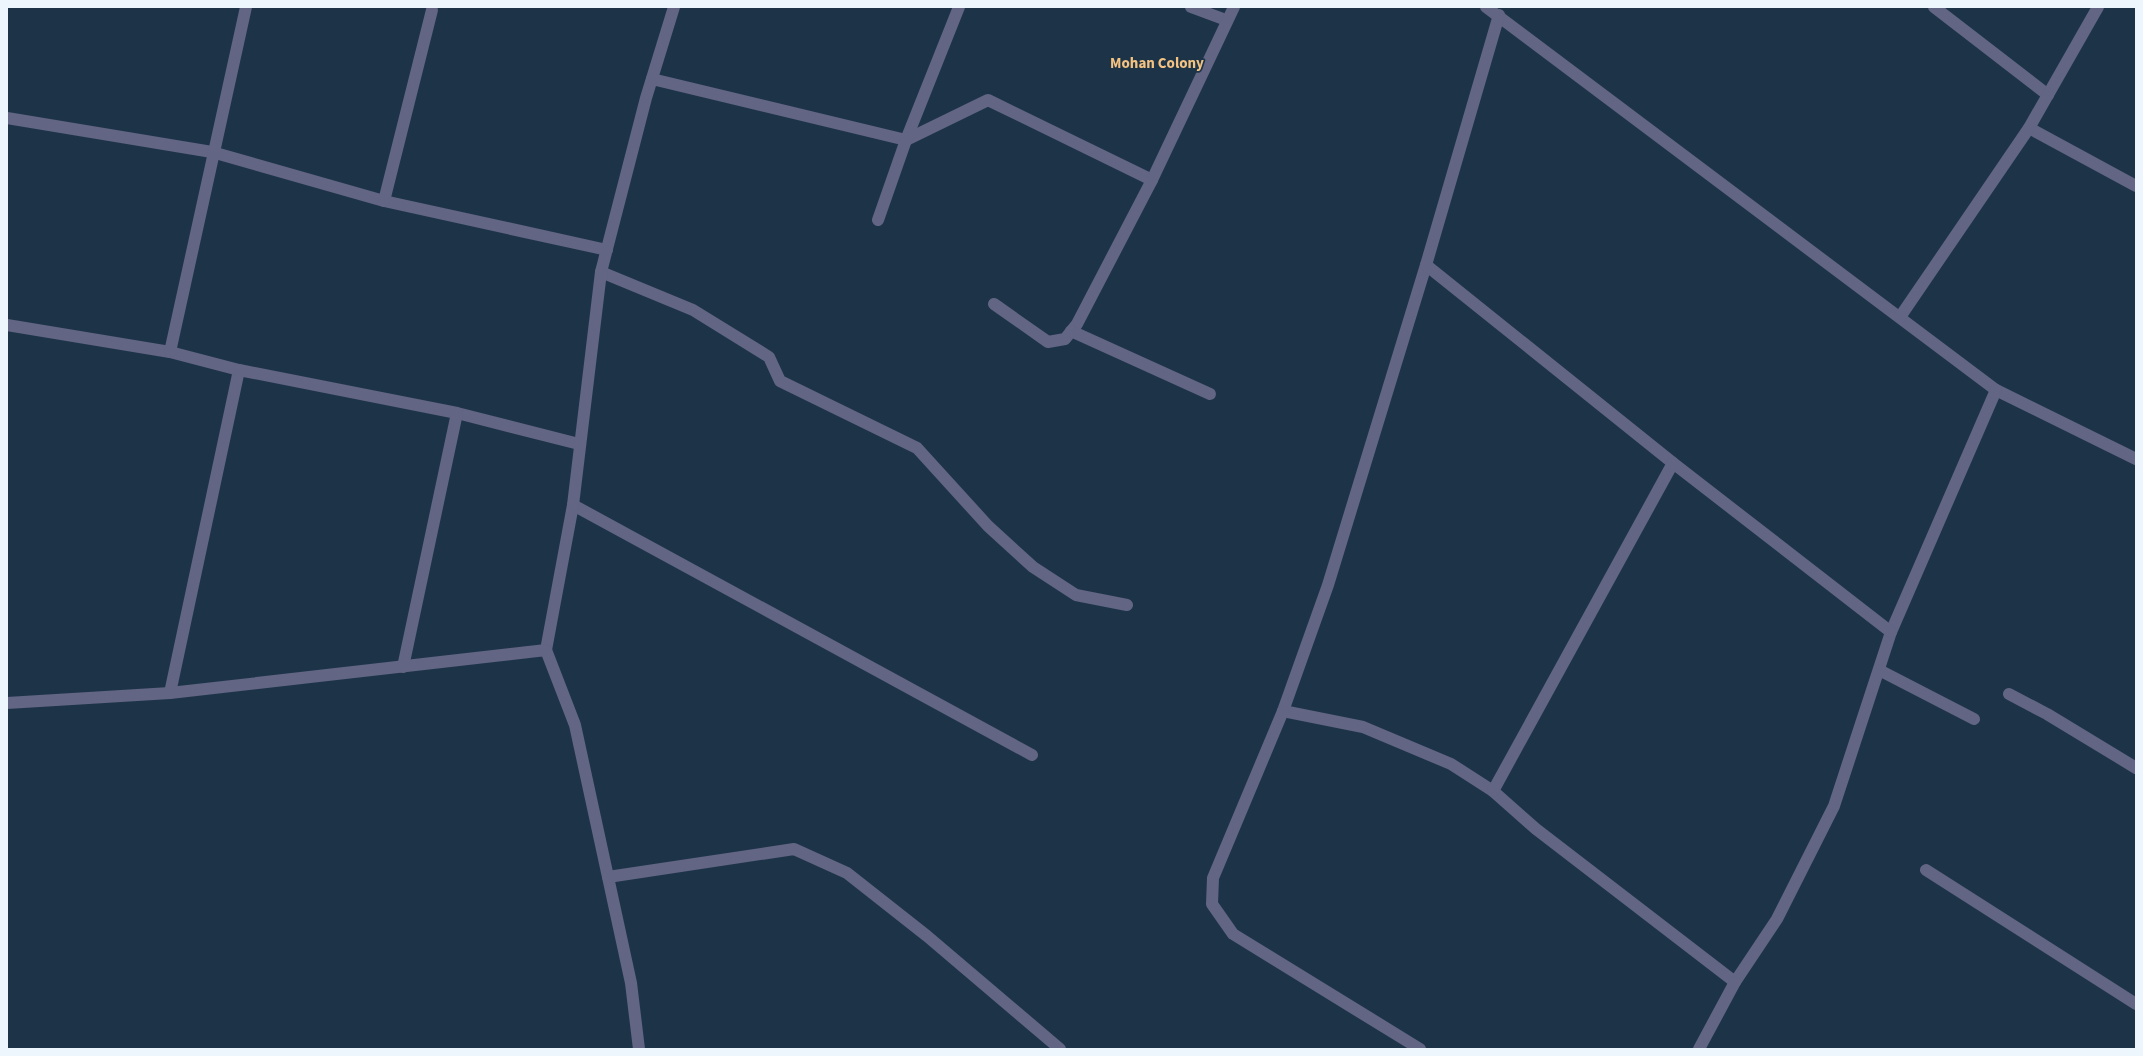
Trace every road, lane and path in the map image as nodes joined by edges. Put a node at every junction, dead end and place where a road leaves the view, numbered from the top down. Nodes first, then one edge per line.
1 (246, 7) edge
2 (674, 7) edge
3 (959, 7) edge
4 (1192, 7) edge
5 (1234, 7) edge
6 (1486, 7) edge
7 (1934, 7) edge
8 (2098, 7) edge
9 (432, 10) dead end
10 (1499, 15) junction
11 (1226, 20) junction
12 (652, 79) junction
13 (2048, 95) junction
14 (7, 118) edge
15 (2029, 128) junction
16 (906, 140) junction
17 (212, 152) junction
18 (1152, 180) junction
19 (2136, 186) edge
20 (384, 201) junction
21 (878, 220) dead end
22 (607, 250) junction
23 (1426, 265) junction
24 (601, 272) junction
25 (994, 304) dead end
26 (1900, 317) junction
27 (7, 325) edge
28 (1071, 331) junction
29 (170, 352) junction
30 (239, 370) junction
31 (1996, 390) junction
32 (1210, 394) dead end
33 (457, 413) junction
34 (579, 444) junction
35 (2136, 459) edge
36 (1673, 463) junction
37 (573, 505) junction
38 (1127, 605) dead end
39 (1891, 632) junction
40 (546, 650) junction
41 (403, 667) junction
42 (1879, 670) junction
43 (170, 693) junction
44 (2009, 694) dead end
45 (7, 703) edge
46 (1283, 711) junction
47 (1974, 719) dead end
48 (1032, 755) dead end
49 (2136, 768) edge
50 (1493, 791) junction
51 (1926, 870) dead end
52 (608, 877) junction
53 (1735, 982) junction
54 (2136, 1004) edge
55 (640, 1049) edge
56 (1060, 1049) edge
57 (1420, 1049) edge
58 (1699, 1049) edge

1 - 17 street
2 - 12 street
3 - 16 street
4 - 11 street
5 - 11 street
6 - 10 street
7 - 13 street
8 - 13 street
9 - 20 street
10 - 23 street
10 - 26 street
11 - 18 street
12 - 16 street
12 - 22 street
13 - 15 street
14 - 17 street
15 - 19 street
15 - 26 street
16 - 18 street
16 - 21 street
17 - 20 street
17 - 29 street
18 - 28 street
20 - 22 street
22 - 24 street
23 - 36 street
23 - 46 street
24 - 34 street
24 - 38 street
25 - 28 street
26 - 31 street
27 - 29 street
28 - 32 street
29 - 30 street
30 - 33 street
30 - 43 street
31 - 35 street
31 - 39 street
33 - 34 street
33 - 41 street
34 - 37 street
36 - 39 street
36 - 50 street
37 - 40 street
37 - 48 street
39 - 42 street
40 - 41 street
40 - 52 street
41 - 43 street
42 - 47 street
42 - 53 street
43 - 45 street
44 - 49 street
46 - 50 street
46 - 57 street
50 - 53 street
51 - 54 street
52 - 55 street
52 - 56 street
53 - 58 street

